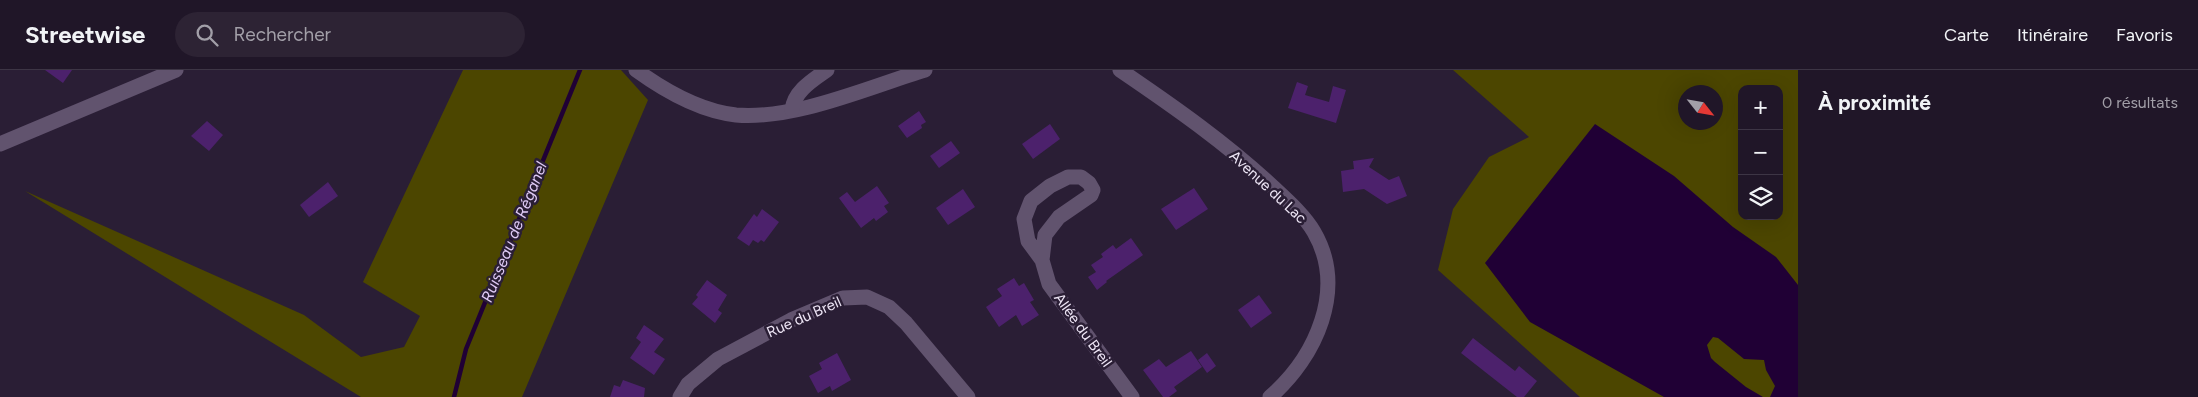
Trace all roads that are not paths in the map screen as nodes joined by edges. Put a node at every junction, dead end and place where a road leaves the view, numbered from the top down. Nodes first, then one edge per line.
1 (176, 70) edge
2 (636, 70) edge
3 (827, 70) edge
4 (925, 70) edge
5 (1120, 70) edge
6 (792, 110) junction
7 (0, 144) edge
8 (1042, 260) junction
9 (680, 397) edge
10 (968, 397) edge
11 (1132, 397) edge
12 (1270, 397) edge

1 - 7 street
2 - 6 street
3 - 6 street
4 - 6 street
5 - 12 street, Avenue du Lac
8 - 8 street, Allée du Breil
8 - 11 street, Allée du Breil
9 - 10 street, Rue du Breil

